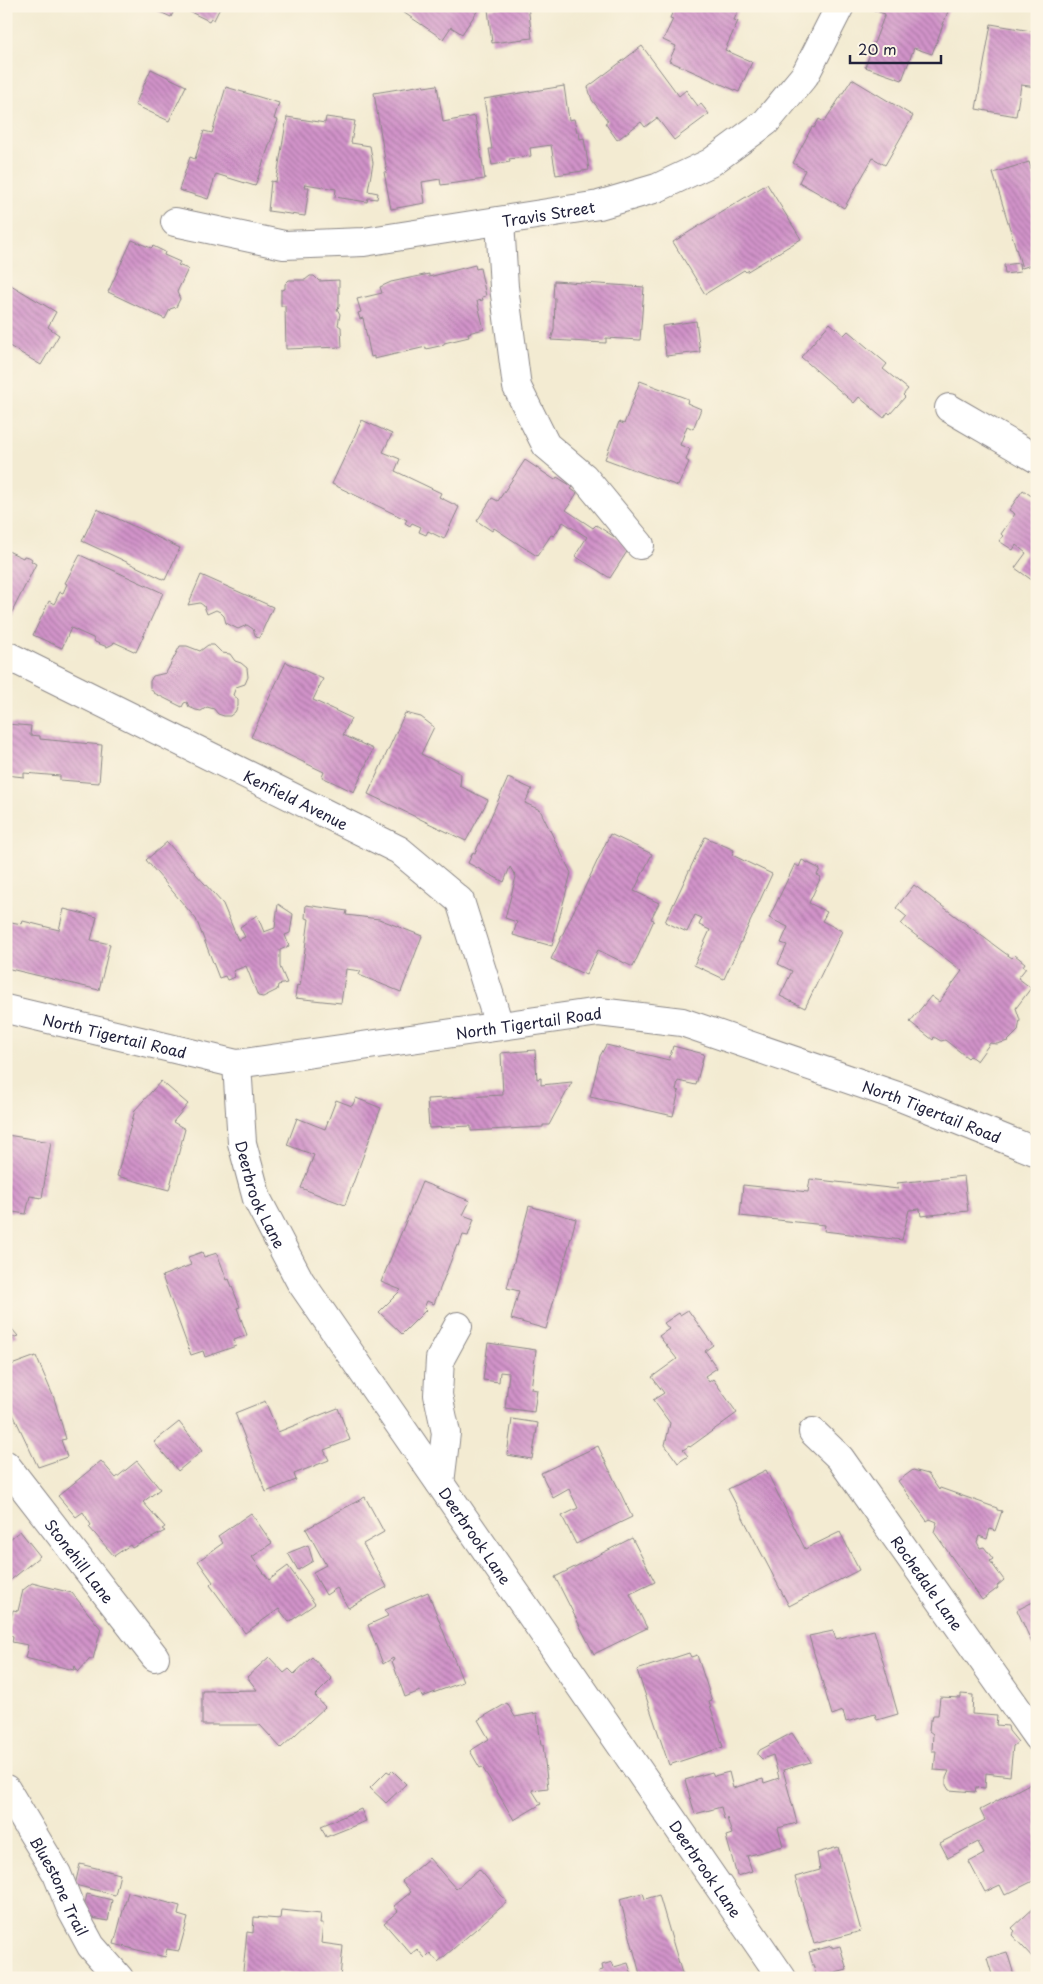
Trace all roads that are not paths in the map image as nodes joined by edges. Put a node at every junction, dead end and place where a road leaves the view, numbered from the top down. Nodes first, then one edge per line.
1 (840, 6) edge
2 (500, 221) junction
3 (174, 222) dead end
4 (948, 408) dead end
5 (1037, 459) edge
6 (640, 546) dead end
7 (6, 655) edge
8 (6, 1009) edge
9 (500, 1025) junction
10 (237, 1064) junction
11 (1037, 1152) edge
12 (458, 1326) dead end
13 (813, 1432) dead end
14 (6, 1465) edge
15 (440, 1483) junction
16 (155, 1657) dead end
17 (1037, 1737) edge
18 (6, 1789) edge
19 (119, 1978) edge
20 (782, 1978) edge

1 - 2 street, Travis Street
2 - 3 street, Travis Street
2 - 6 street
4 - 5 street
7 - 9 street, Kenfield Avenue
8 - 10 street, North Tigertail Road
9 - 10 street, North Tigertail Road
9 - 11 street, North Tigertail Road
10 - 15 street, Deerbrook Lane
12 - 15 street
13 - 17 street, Rochedale Lane
14 - 16 street, Stonehill Lane
15 - 20 street, Deerbrook Lane
18 - 19 street, Bluestone Trail

